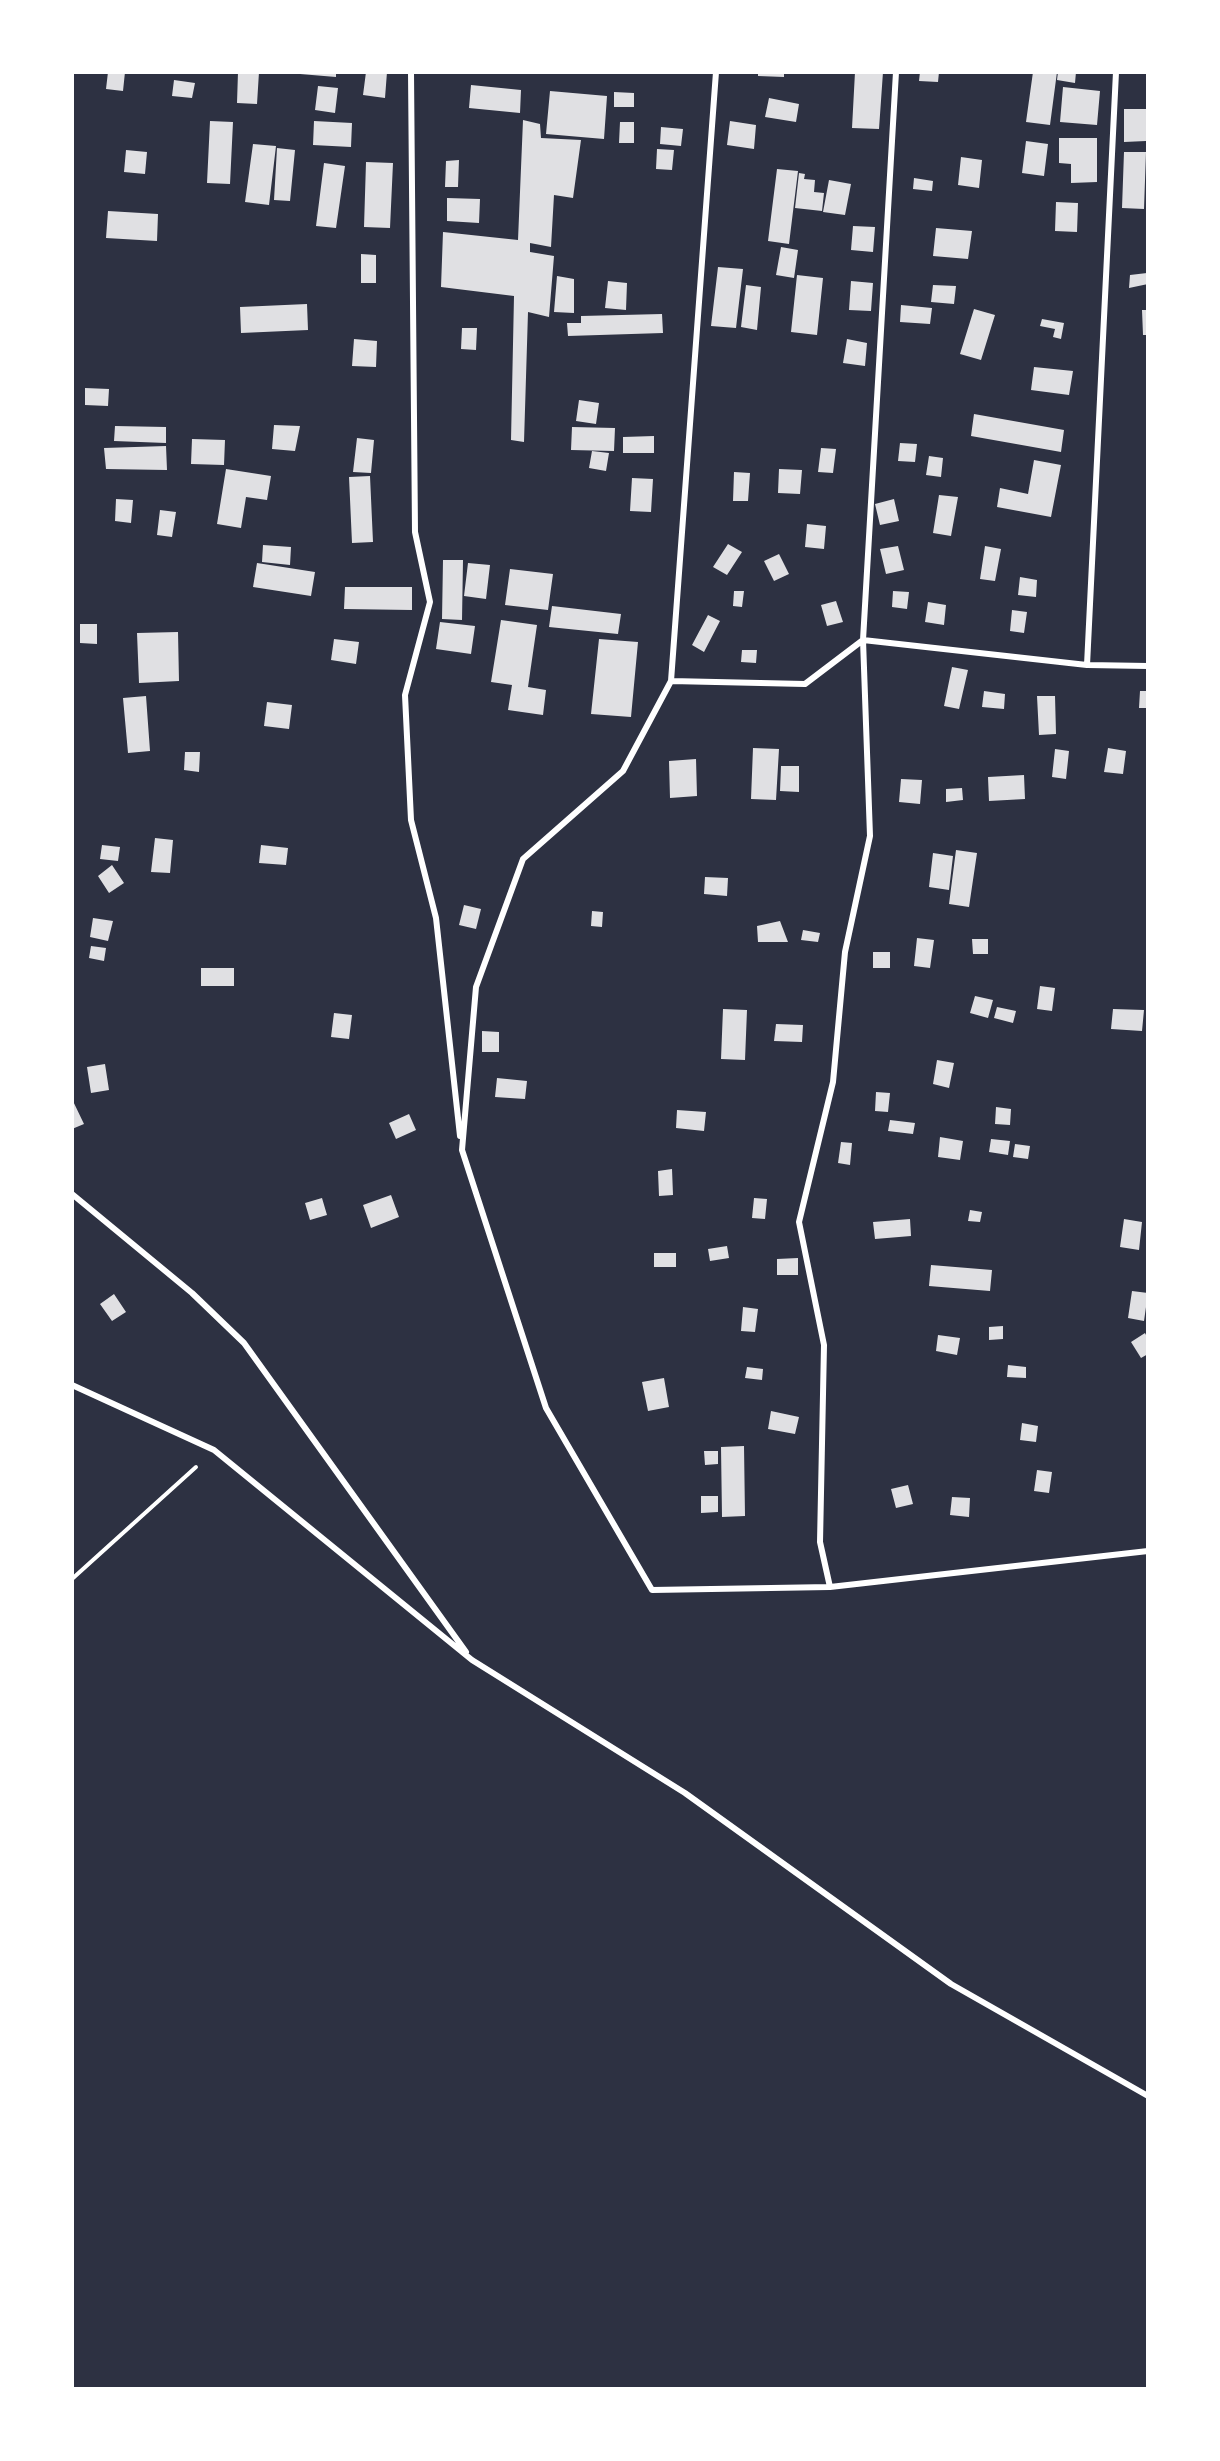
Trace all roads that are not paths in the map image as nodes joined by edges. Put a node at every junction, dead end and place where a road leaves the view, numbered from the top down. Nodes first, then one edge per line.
1 (411, 72) edge
2 (716, 72) edge
3 (896, 72) edge
4 (1116, 72) edge
5 (863, 640) junction
6 (1087, 665) junction
7 (1148, 666) edge
8 (671, 681) junction
9 (462, 1150) junction
10 (72, 1194) edge
11 (72, 1385) edge
12 (1148, 1551) edge
13 (830, 1587) junction
14 (472, 1660) junction
15 (1148, 2096) edge

1 - 9 street
2 - 8 street
3 - 5 street
4 - 6 street
5 - 6 street
5 - 8 street
5 - 13 street
6 - 7 street
8 - 9 street
9 - 13 street
10 - 14 street
11 - 14 street
12 - 13 street
14 - 15 street

